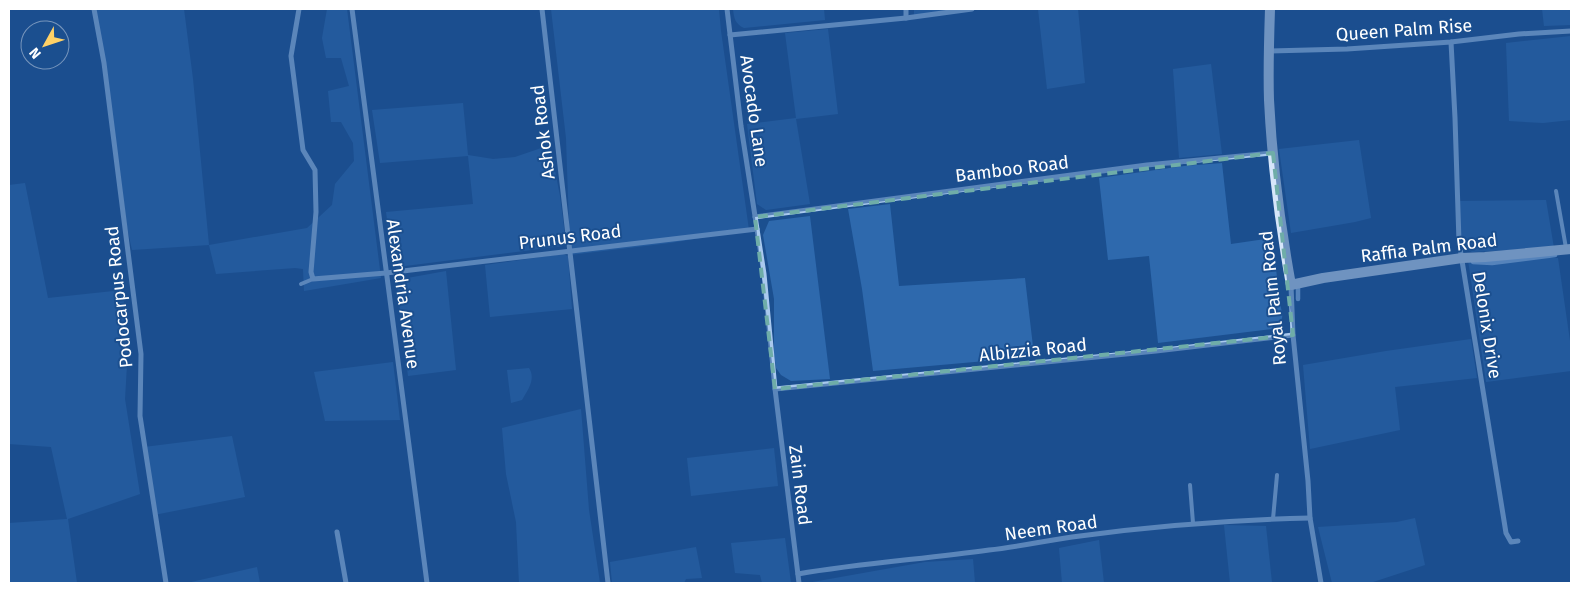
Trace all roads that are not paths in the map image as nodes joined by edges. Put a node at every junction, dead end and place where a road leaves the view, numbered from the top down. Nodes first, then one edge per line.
1 (94, 9) edge
2 (299, 9) edge
3 (352, 9) edge
4 (542, 9) edge
5 (727, 9) edge
6 (906, 9) edge
7 (972, 9) edge
8 (1270, 9) edge
9 (906, 18) junction
10 (1571, 31) edge
11 (730, 35) junction
12 (1451, 42) junction
13 (1269, 51) junction
14 (1273, 153) junction
15 (1556, 191) dead end
16 (755, 217) junction
17 (757, 229) junction
18 (1569, 250) edge
19 (571, 251) junction
20 (1462, 258) junction
21 (386, 273) junction
22 (313, 279) junction
23 (301, 284) dead end
24 (1291, 285) junction
25 (1293, 335) junction
26 (775, 390) junction
27 (1277, 475) dead end
28 (1190, 485) dead end
29 (1310, 518) junction
30 (1273, 519) junction
31 (1193, 524) junction
32 (337, 532) dead end
33 (1518, 541) dead end
34 (798, 574) junction
35 (166, 583) edge
36 (346, 583) edge
37 (427, 583) edge
38 (608, 583) edge
39 (799, 583) edge
40 (1321, 583) edge

1 - 35 street, Podocarpus Road
2 - 22 street
3 - 21 street, Alexandria Avenue
4 - 19 street, Ashok Road
5 - 11 street, Avocado Lane
6 - 9 street
7 - 9 street
8 - 13 street, Royal Palm Road
9 - 11 street
10 - 12 street, Queen Palm Rise
11 - 16 street, Avocado Lane
12 - 13 street, Queen Palm Rise
12 - 20 street, Delonix Drive
13 - 14 street, Royal Palm Road
14 - 16 street, Bamboo Road
14 - 24 street, Royal Palm Road
15 - 18 lane
16 - 17 street, Avocado Lane
17 - 19 street, Prunus Road
17 - 26 street, Zain Road
18 - 20 street, Raffia Palm Road
19 - 21 street, Prunus Road
19 - 38 street, Ashok Road
20 - 24 street, Raffia Palm Road
20 - 33 street, Delonix Drive
21 - 22 street, Prunus Road
21 - 37 street, Alexandria Avenue
22 - 23 lane
24 - 25 street, Royal Palm Road
25 - 26 street, Albizzia Road
25 - 29 street, Royal Palm Road
26 - 34 street, Zain Road
27 - 30 lane
28 - 31 lane
29 - 30 street, Neem Road
29 - 40 street, Royal Palm Road
30 - 31 street, Neem Road
31 - 34 street, Neem Road
32 - 36 street
34 - 39 street, Zain Road

